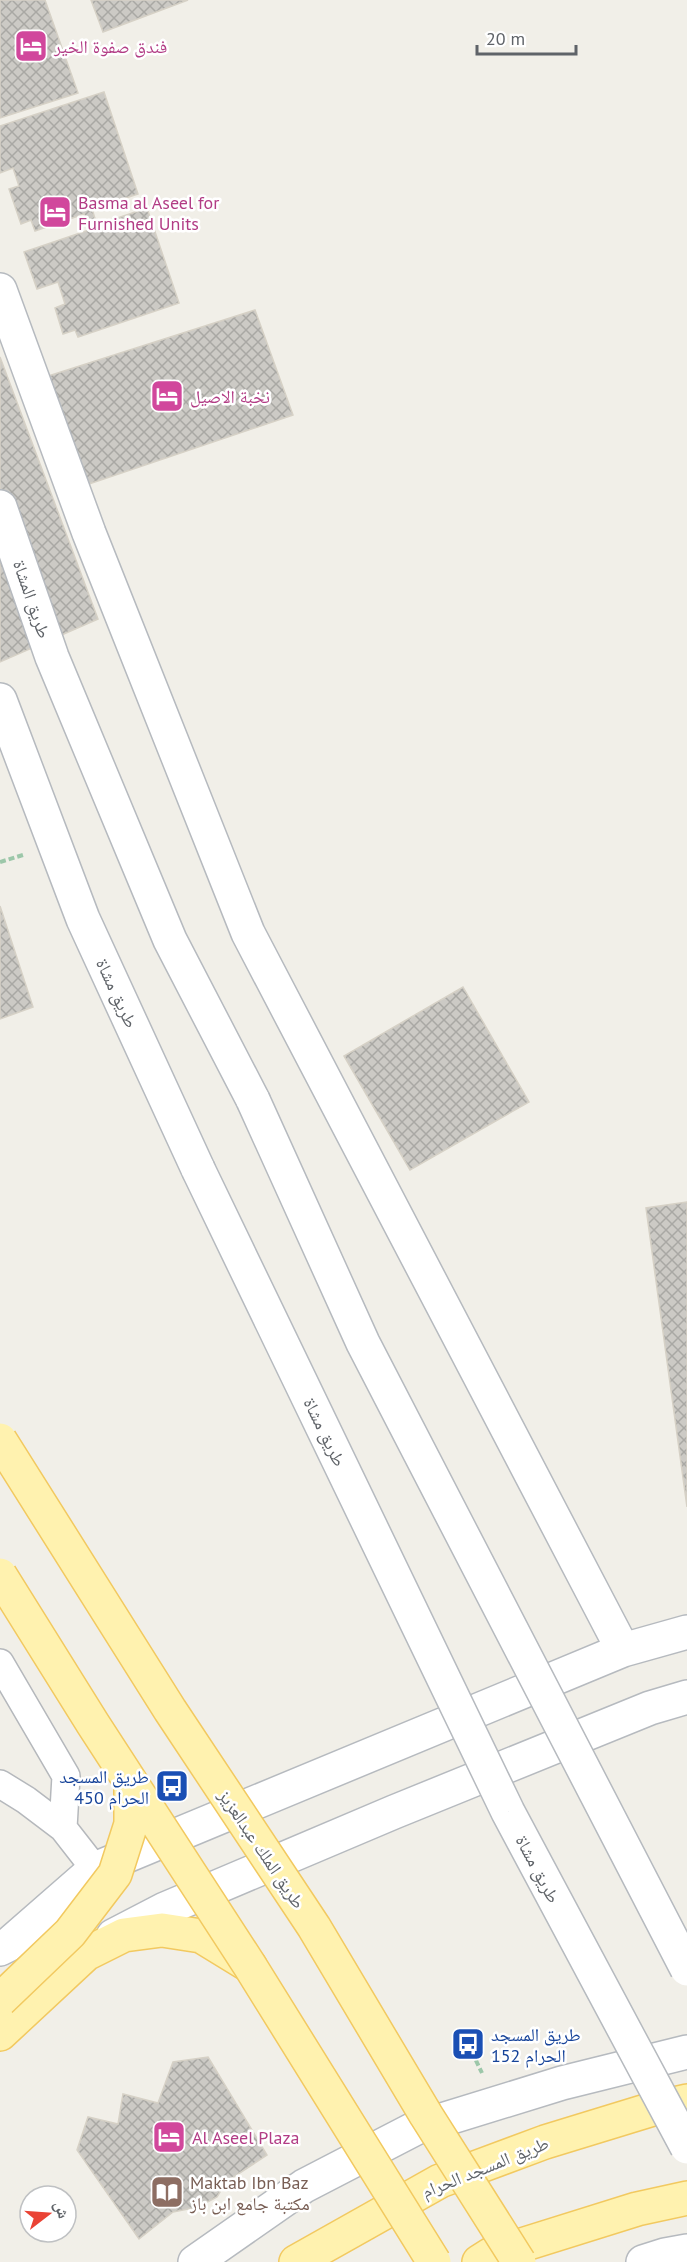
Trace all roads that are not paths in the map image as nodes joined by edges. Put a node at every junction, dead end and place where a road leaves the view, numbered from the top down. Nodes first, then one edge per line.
1 (0, 290) edge
2 (0, 507) edge
3 (0, 700) edge
4 (0, 1440) edge
5 (0, 1575) edge
6 (687, 1632) edge
7 (623, 1650) junction
8 (0, 1663) edge
9 (687, 1698) edge
10 (131, 1782) junction
11 (0, 1784) edge
12 (63, 1828) junction
13 (95, 1869) junction
14 (0, 1949) edge
15 (250, 1966) junction
16 (687, 1969) edge
17 (0, 1998) edge
18 (0, 2034) edge
19 (687, 2052) edge
20 (687, 2101) edge
21 (687, 2147) edge
22 (687, 2198) edge
23 (687, 2251) edge
24 (195, 2262) edge
25 (296, 2262) edge
26 (434, 2262) edge
27 (478, 2262) edge
28 (519, 2262) edge
29 (643, 2262) edge

1 - 7 street
2 - 16 street, طريق المشاة, bridge
3 - 21 street, طريق مشاة, bridge
4 - 28 main road, طريق الملك عبدالعزيز, bridge
5 - 10 main road, bridge
6 - 7 street
7 - 13 street
8 - 12 street
9 - 17 street
10 - 15 main road, bridge
10 - 17 main road, bridge
11 - 12 street
12 - 13 street
13 - 14 street
15 - 18 main road
15 - 26 main road, bridge
19 - 24 street
20 - 25 main road, طريق المسجد الحرام
22 - 27 main road
23 - 29 street

